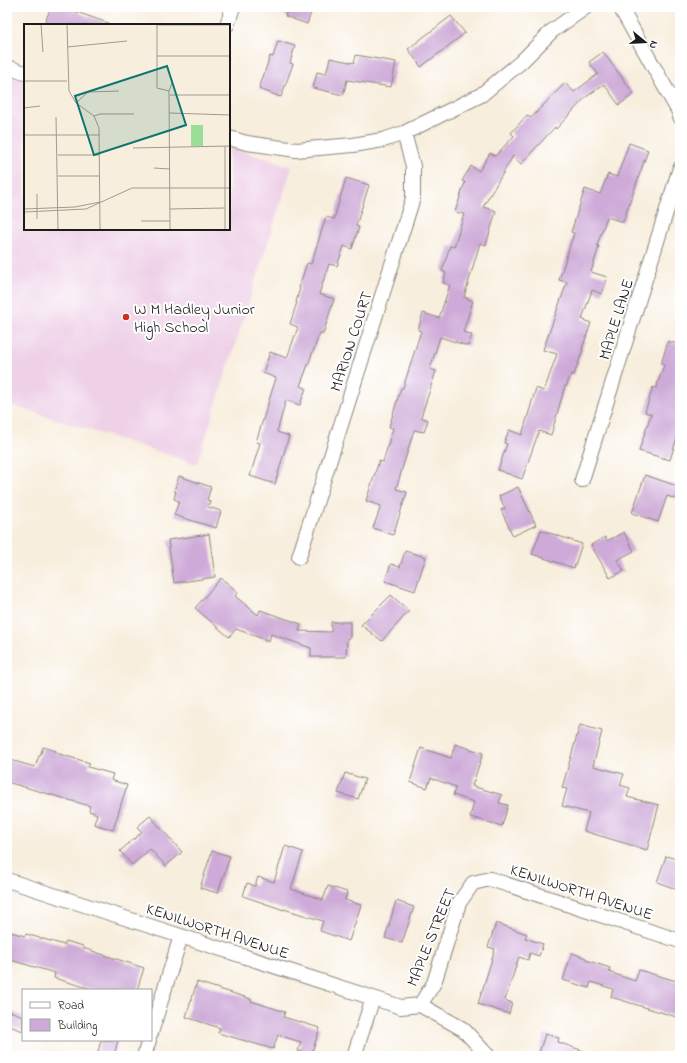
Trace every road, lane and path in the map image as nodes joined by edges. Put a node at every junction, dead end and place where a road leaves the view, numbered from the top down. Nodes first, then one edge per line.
1 (233, 7) edge
2 (586, 7) edge
3 (620, 7) edge
4 (227, 24) edge
5 (7, 68) edge
6 (24, 73) edge
7 (680, 116) edge
8 (404, 133) junction
9 (230, 138) edge
10 (680, 168) edge
11 (582, 480) dead end
12 (299, 557) dead end
13 (7, 880) edge
14 (473, 883) joint
15 (181, 936) junction
16 (680, 941) edge
17 (373, 998) junction
18 (420, 1005) junction
19 (152, 1030) edge
20 (149, 1041) edge
21 (144, 1056) edge
22 (354, 1056) edge
23 (488, 1056) edge

1 - 4 street
2 - 8 street
3 - 7 street
5 - 6 street
8 - 9 street
8 - 12 street, MARION COURT
10 - 11 street, MAPLE LANE
13 - 15 street, KENILWORTH AVENUE
14 - 16 street, KENILWORTH AVENUE
14 - 18 street, MAPLE STREET
15 - 17 street, KENILWORTH AVENUE
15 - 19 street
17 - 18 street, KENILWORTH AVENUE
17 - 22 street
18 - 23 street
20 - 21 street

